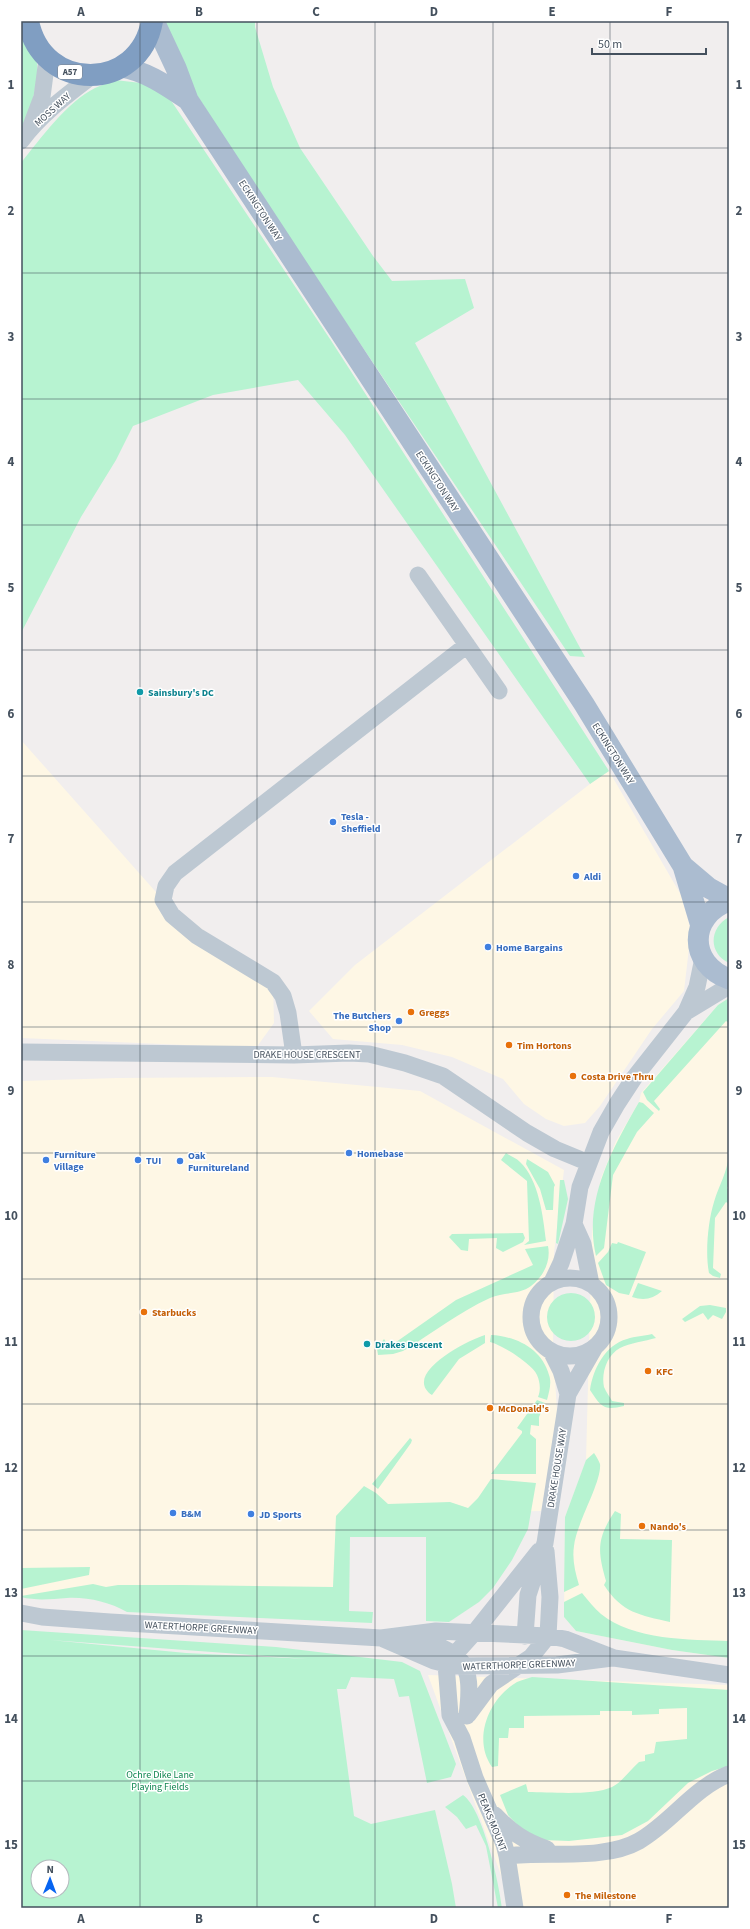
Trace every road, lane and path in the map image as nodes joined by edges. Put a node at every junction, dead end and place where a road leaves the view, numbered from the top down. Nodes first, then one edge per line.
1 (153, 21) edge
2 (27, 30) edge
3 (48, 59) junction
4 (121, 68) junction
5 (92, 76) junction
6 (188, 100) junction
7 (26, 134) edge
8 (418, 575) dead end
9 (468, 645) junction
10 (500, 691) dead end
11 (683, 866) junction
12 (729, 900) edge
13 (701, 926) junction
14 (703, 958) junction
15 (729, 978) edge
16 (729, 986) edge
17 (686, 1012) junction
18 (21, 1052) edge
19 (294, 1055) junction
20 (589, 1163) junction
21 (574, 1224) junction
22 (552, 1282) junction
23 (591, 1284) junction
24 (595, 1347) junction
25 (550, 1351) junction
26 (568, 1394) junction
27 (545, 1543) junction
28 (21, 1613) edge
29 (474, 1633) junction
30 (406, 1634) junction
31 (525, 1636) junction
32 (548, 1636) junction
33 (381, 1638) junction
34 (538, 1651) junction
35 (614, 1658) junction
36 (450, 1659) junction
37 (589, 1661) junction
38 (466, 1666) junction
39 (517, 1667) junction
40 (729, 1675) edge
41 (468, 1715) junction
42 (462, 1738) junction
43 (729, 1774) edge
44 (488, 1808) junction
45 (558, 1853) junction
46 (507, 1856) junction
47 (515, 1908) edge

1 - 4 highway, A57
1 - 6 main road, ECKINGTON WAY
2 - 3 highway, A57
3 - 5 highway, A57
3 - 7 street, MOSS WAY
4 - 5 highway, A57
4 - 6 main road, ECKINGTON WAY
5 - 7 street, MOSS WAY
6 - 11 main road, ECKINGTON WAY
8 - 9 street
9 - 10 street
9 - 19 street
11 - 12 main road, ECKINGTON WAY
11 - 13 main road, ECKINGTON WAY
12 - 13 main road
13 - 14 main road
14 - 15 main road
14 - 17 street, DRAKE HOUSE WAY
16 - 17 street, DRAKE HOUSE WAY
17 - 20 street, DRAKE HOUSE WAY
18 - 19 street, DRAKE HOUSE CRESCENT
19 - 20 street, DRAKE HOUSE CRESCENT
20 - 21 street, DRAKE HOUSE WAY
21 - 22 street, DRAKE HOUSE WAY
21 - 23 street
22 - 23 street
22 - 25 street, DRAKE HOUSE WAY
23 - 24 street, DRAKE HOUSE WAY
24 - 25 street
24 - 26 street, DRAKE HOUSE WAY
25 - 26 street, DRAKE HOUSE WAY
26 - 27 street, DRAKE HOUSE WAY
27 - 29 street
27 - 31 street, DRAKE HOUSE WAY
27 - 32 street, DRAKE HOUSE WAY
28 - 33 street, WATERTHORPE GREENWAY
29 - 30 street, WATERTHORPE GREENWAY
29 - 31 street, WATERTHORPE GREENWAY
29 - 36 street
30 - 33 street, WATERTHORPE GREENWAY
30 - 36 street
31 - 32 street, WATERTHORPE GREENWAY
31 - 34 street
32 - 34 street
32 - 35 street, WATERTHORPE GREENWAY
33 - 36 street, WATERTHORPE GREENWAY
34 - 37 street
34 - 39 street
35 - 37 street, WATERTHORPE GREENWAY
35 - 40 street, WATERTHORPE GREENWAY
36 - 38 street
36 - 42 street, PEAKS MOUNT
37 - 39 street, WATERTHORPE GREENWAY
38 - 39 street, WATERTHORPE GREENWAY
38 - 41 street
39 - 41 street
41 - 42 street
42 - 44 street, PEAKS MOUNT
43 - 45 street
44 - 45 street
44 - 46 street, PEAKS MOUNT
45 - 46 street
46 - 47 street, PEAKS MOUNT

